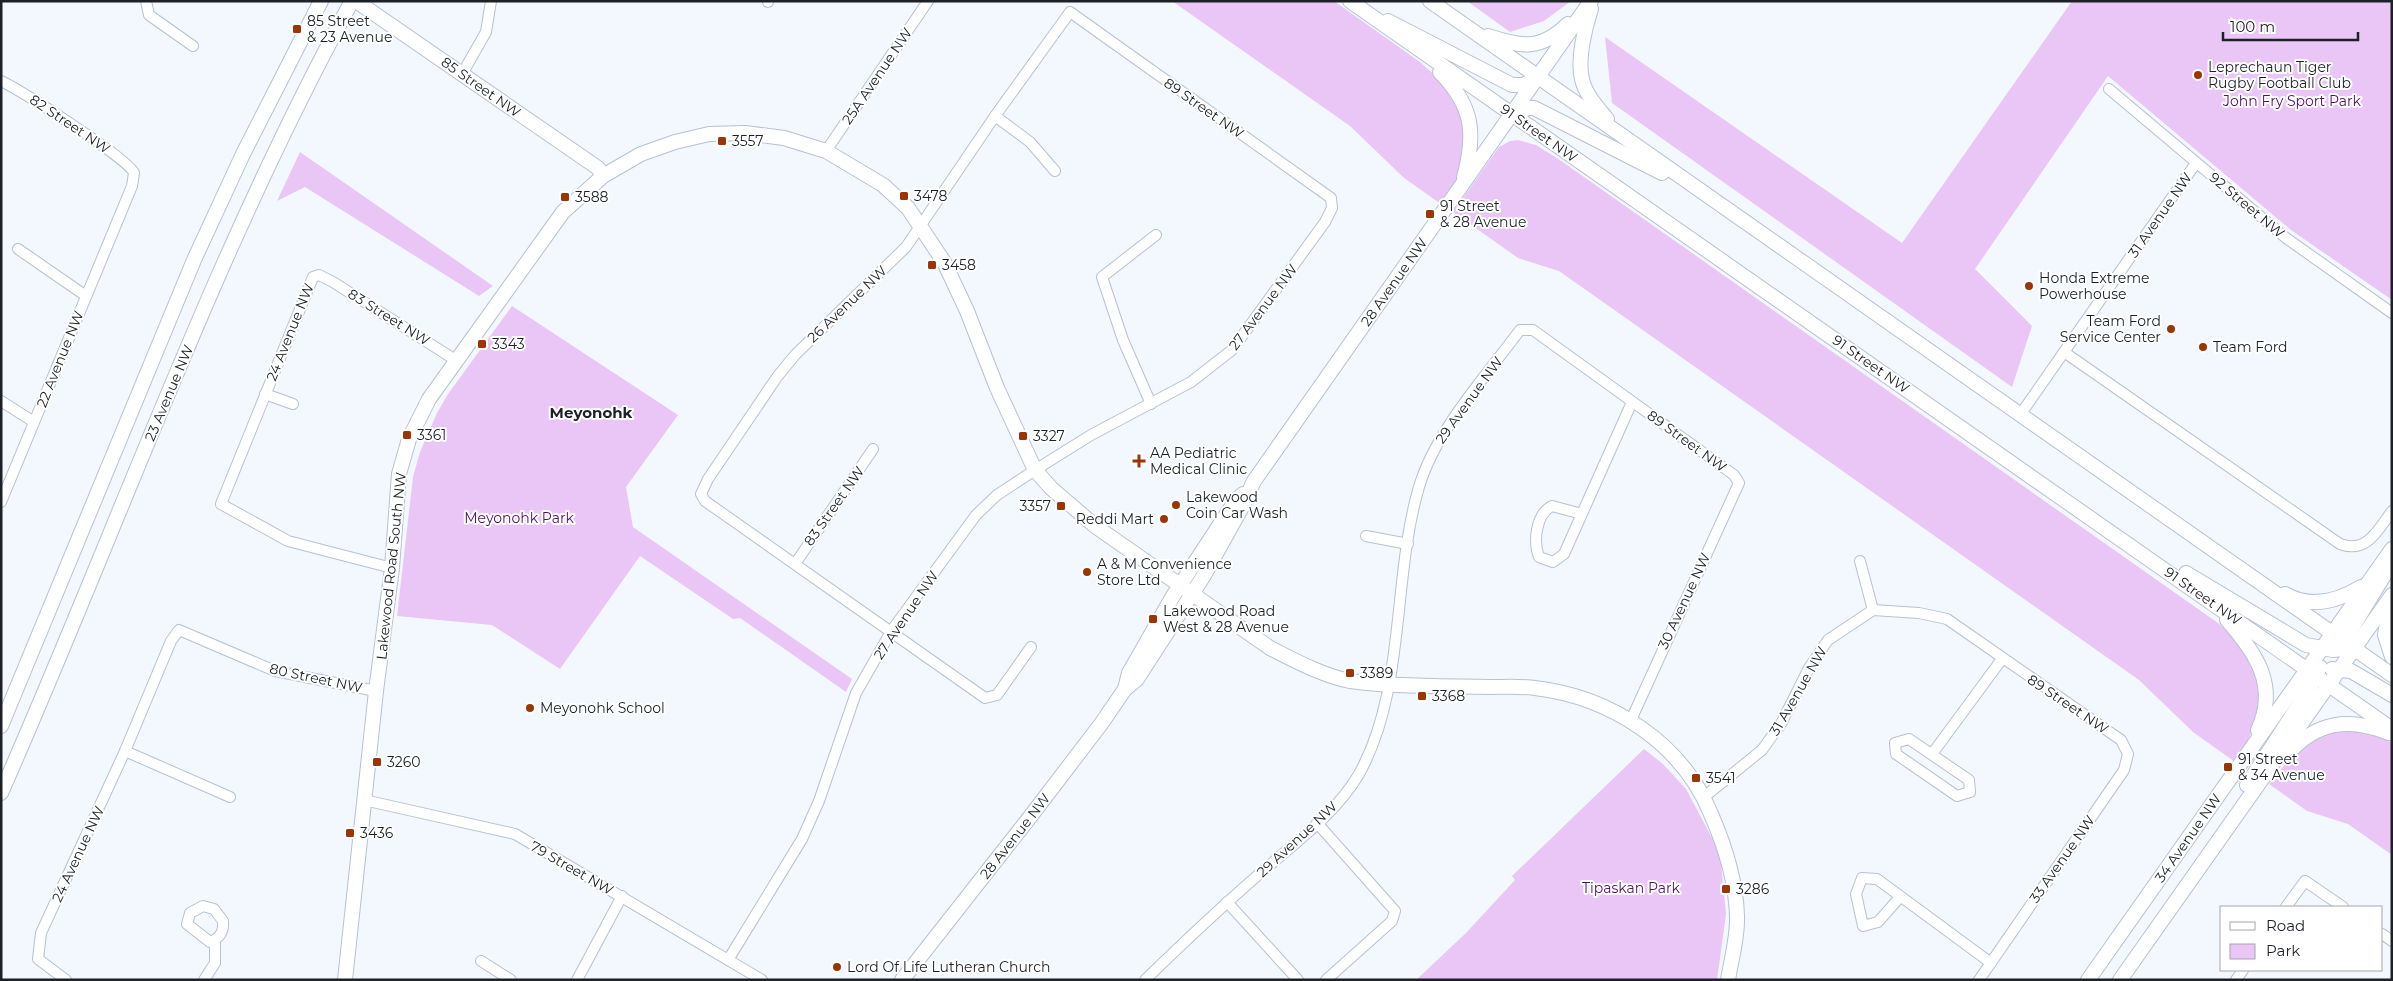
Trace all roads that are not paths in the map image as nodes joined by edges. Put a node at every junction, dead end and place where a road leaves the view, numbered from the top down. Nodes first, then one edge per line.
1 (146, 1) edge
2 (321, 1) edge
3 (354, 1) edge
4 (491, 1) edge
5 (928, 1) edge
6 (1430, 1) edge
7 (1591, 1) edge
8 (1355, 5) edge
9 (1070, 12) joint
10 (1472, 30) junction
11 (1410, 44) junction
12 (193, 46) dead end
13 (462, 74) junction
14 (1539, 77) junction
15 (1, 81) edge
16 (2109, 89) dead end
17 (1512, 114) junction
18 (995, 116) junction
19 (1620, 134) junction
20 (826, 151) junction
21 (2196, 163) junction
22 (1055, 171) dead end
23 (134, 173) joint
24 (603, 176) junction
25 (1686, 181) junction
26 (1461, 185) junction
27 (1332, 208) joint
28 (920, 226) junction
29 (1156, 234) dead end
30 (18, 249) dead end
31 (319, 275) joint
32 (86, 296) junction
33 (2392, 313) edge
34 (1533, 330) joint
35 (2064, 352) junction
36 (457, 361) junction
37 (265, 394) junction
38 (1, 401) edge
39 (1632, 402) junction
40 (293, 404) dead end
41 (1151, 404) junction
42 (2020, 415) junction
43 (34, 422) junction
44 (873, 449) dead end
45 (1035, 470) junction
46 (1739, 483) joint
47 (1249, 489) junction
48 (1, 502) edge
49 (2070, 503) junction
50 (2392, 511) edge
51 (1582, 514) junction
52 (1366, 536) dead end
53 (1408, 544) junction
54 (2392, 549) edge
55 (1860, 562) dead end
56 (2392, 562) edge
57 (794, 564) junction
58 (392, 568) junction
59 (2241, 569) junction
60 (2366, 584) junction
61 (1180, 585) junction
62 (1192, 594) junction
63 (2392, 597) edge
64 (2210, 600) junction
65 (1873, 610) junction
66 (892, 630) junction
67 (2332, 633) junction
68 (175, 635) joint
69 (1031, 646) dead end
70 (2337, 648) junction
71 (2392, 657) edge
72 (2002, 659) junction
73 (2323, 670) junction
74 (2392, 675) edge
75 (2329, 684) junction
76 (1389, 685) junction
77 (1125, 689) junction
78 (376, 691) junction
79 (2392, 695) edge
80 (1630, 720) junction
81 (1, 726) edge
82 (2392, 729) edge
83 (2392, 735) edge
84 (125, 751) junction
85 (1932, 754) junction
86 (2128, 754) joint
87 (2245, 757) junction
88 (1, 792) edge
89 (230, 797) dead end
90 (1704, 797) junction
91 (364, 800) junction
92 (1317, 823) junction
93 (2218, 841) junction
94 (622, 896) junction
95 (1900, 897) junction
96 (1227, 902) junction
97 (2287, 906) edge
98 (2342, 906) edge
99 (215, 940) dead end
100 (728, 960) junction
101 (481, 961) dead end
102 (1991, 963) junction
103 (66, 980) edge
104 (204, 980) edge
105 (345, 980) edge
106 (511, 980) edge
107 (577, 980) edge
108 (762, 980) edge
109 (902, 980) edge
110 (1146, 980) edge
111 (1298, 980) edge
112 (1326, 980) edge
113 (1728, 980) edge
114 (1978, 980) edge
115 (2088, 980) edge
116 (2120, 980) edge

1 - 12 street
2 - 81 main road, 23 Avenue NW
3 - 13 main road, 85 Street NW
3 - 88 main road, 23 Avenue NW
4 - 13 street
5 - 20 street, 25A Avenue NW
6 - 10 main road
7 - 10 main road
7 - 14 main road, 28 Avenue NW
7 - 19 main road
8 - 11 main road, 91 Street NW
8 - 14 main road
9 - 18 street, 26 Avenue NW
9 - 27 street, 89 Street NW
10 - 14 main road
11 - 17 main road, 91 Street NW
11 - 26 main road
13 - 24 main road, 85 Street NW
14 - 17 main road, 28 Avenue NW
14 - 19 main road
15 - 23 street, 82 Street NW
16 - 21 street, 92 Street NW
17 - 25 main road
17 - 26 main road, 28 Avenue NW
17 - 49 main road, 91 Street NW
18 - 22 street
18 - 28 street, 26 Avenue NW
19 - 25 main road
20 - 24 main road, Lakewood Road South NW
20 - 28 main road, Lakewood Road South NW
21 - 33 street, 92 Street NW
21 - 35 street, 31 Avenue NW
23 - 32 street, 22 Avenue NW
24 - 36 main road, Lakewood Road South NW
25 - 42 main road
26 - 47 main road, 28 Avenue NW
27 - 41 street, 27 Avenue NW
28 - 45 main road, Lakewood Road South NW
28 - 57 street, 26 Avenue NW
29 - 41 street
30 - 32 street, 22 Avenue NW
31 - 36 street, 83 Street NW
31 - 37 street, 24 Avenue NW
32 - 43 street, 22 Avenue NW
34 - 39 street, 89 Street NW
34 - 53 street, 29 Avenue NW
35 - 42 street, 31 Avenue NW
35 - 50 street
36 - 58 main road, Lakewood Road South NW
37 - 40 street, 24 Avenue NW
37 - 58 street, 24 Avenue NW
38 - 43 street, 22 Avenue NW
39 - 46 street, 89 Street NW
39 - 51 street, 89 Street NW
41 - 45 street, 27 Avenue NW
42 - 59 main road
43 - 48 street, 22 Avenue NW
44 - 57 street, 83 Street NW
45 - 61 main road, Lakewood Road South NW
45 - 66 street, 27 Avenue NW
46 - 80 street, 30 Avenue NW
47 - 61 main road, 28 Avenue NW
47 - 62 main road, 28 Avenue NW
49 - 64 main road, 91 Street NW
49 - 70 main road
51 - 51 street, 89 Street NW
52 - 53 street
53 - 76 street, 29 Avenue NW
54 - 60 main road, 34 Avenue NW
55 - 65 street
56 - 70 main road
57 - 66 street
58 - 78 main road, Lakewood Road South NW
59 - 60 main road
59 - 67 main road
60 - 67 main road, 34 Avenue NW
61 - 62 main road, Lakewood Road South NW
61 - 77 main road, 28 Avenue NW
62 - 76 main road, Lakewood Road South NW
62 - 77 main road, 28 Avenue NW
63 - 70 main road, 34 Avenue NW
63 - 71 main road
64 - 73 main road, 91 Street NW
64 - 87 main road
65 - 72 street, 89 Street NW
65 - 90 street, 31 Avenue NW
66 - 69 street
66 - 100 street, 27 Avenue NW
67 - 70 main road
67 - 70 main road, 34 Avenue NW
68 - 78 street, 80 Street NW
68 - 84 street, 24 Avenue NW
70 - 73 main road, 34 Avenue NW
70 - 73 main road, 34 Avenue NW
70 - 74 main road
72 - 85 street
72 - 86 street, 89 Street NW
73 - 75 main road, 34 Avenue NW
73 - 75 main road, 91 Street NW
73 - 79 main road
73 - 87 main road, 34 Avenue NW
73 - 93 main road
75 - 82 main road, 91 Street NW
75 - 93 main road, 34 Avenue NW
76 - 80 main road, Lakewood Road South NW
76 - 92 street, 29 Avenue NW
77 - 109 main road, 28 Avenue NW
78 - 91 main road, Lakewood Road South NW
80 - 90 main road, Lakewood Road South NW
83 - 93 main road
84 - 89 street
84 - 103 street, 24 Avenue NW
85 - 85 street
86 - 102 street, 33 Avenue NW
87 - 115 main road, 34 Avenue NW
90 - 113 main road, Lakewood Road South NW
91 - 94 street, 79 Street NW
91 - 105 main road, Lakewood Road South NW
92 - 96 street, 29 Avenue NW
92 - 112 street
93 - 116 main road, 34 Avenue NW
94 - 100 street, 79 Street NW
94 - 107 street
95 - 95 street
95 - 102 street
96 - 110 street, 29 Avenue NW
96 - 111 street
97 - 98 street
99 - 104 street
100 - 108 street, 79 Street NW
101 - 106 street
102 - 114 street, 33 Avenue NW

